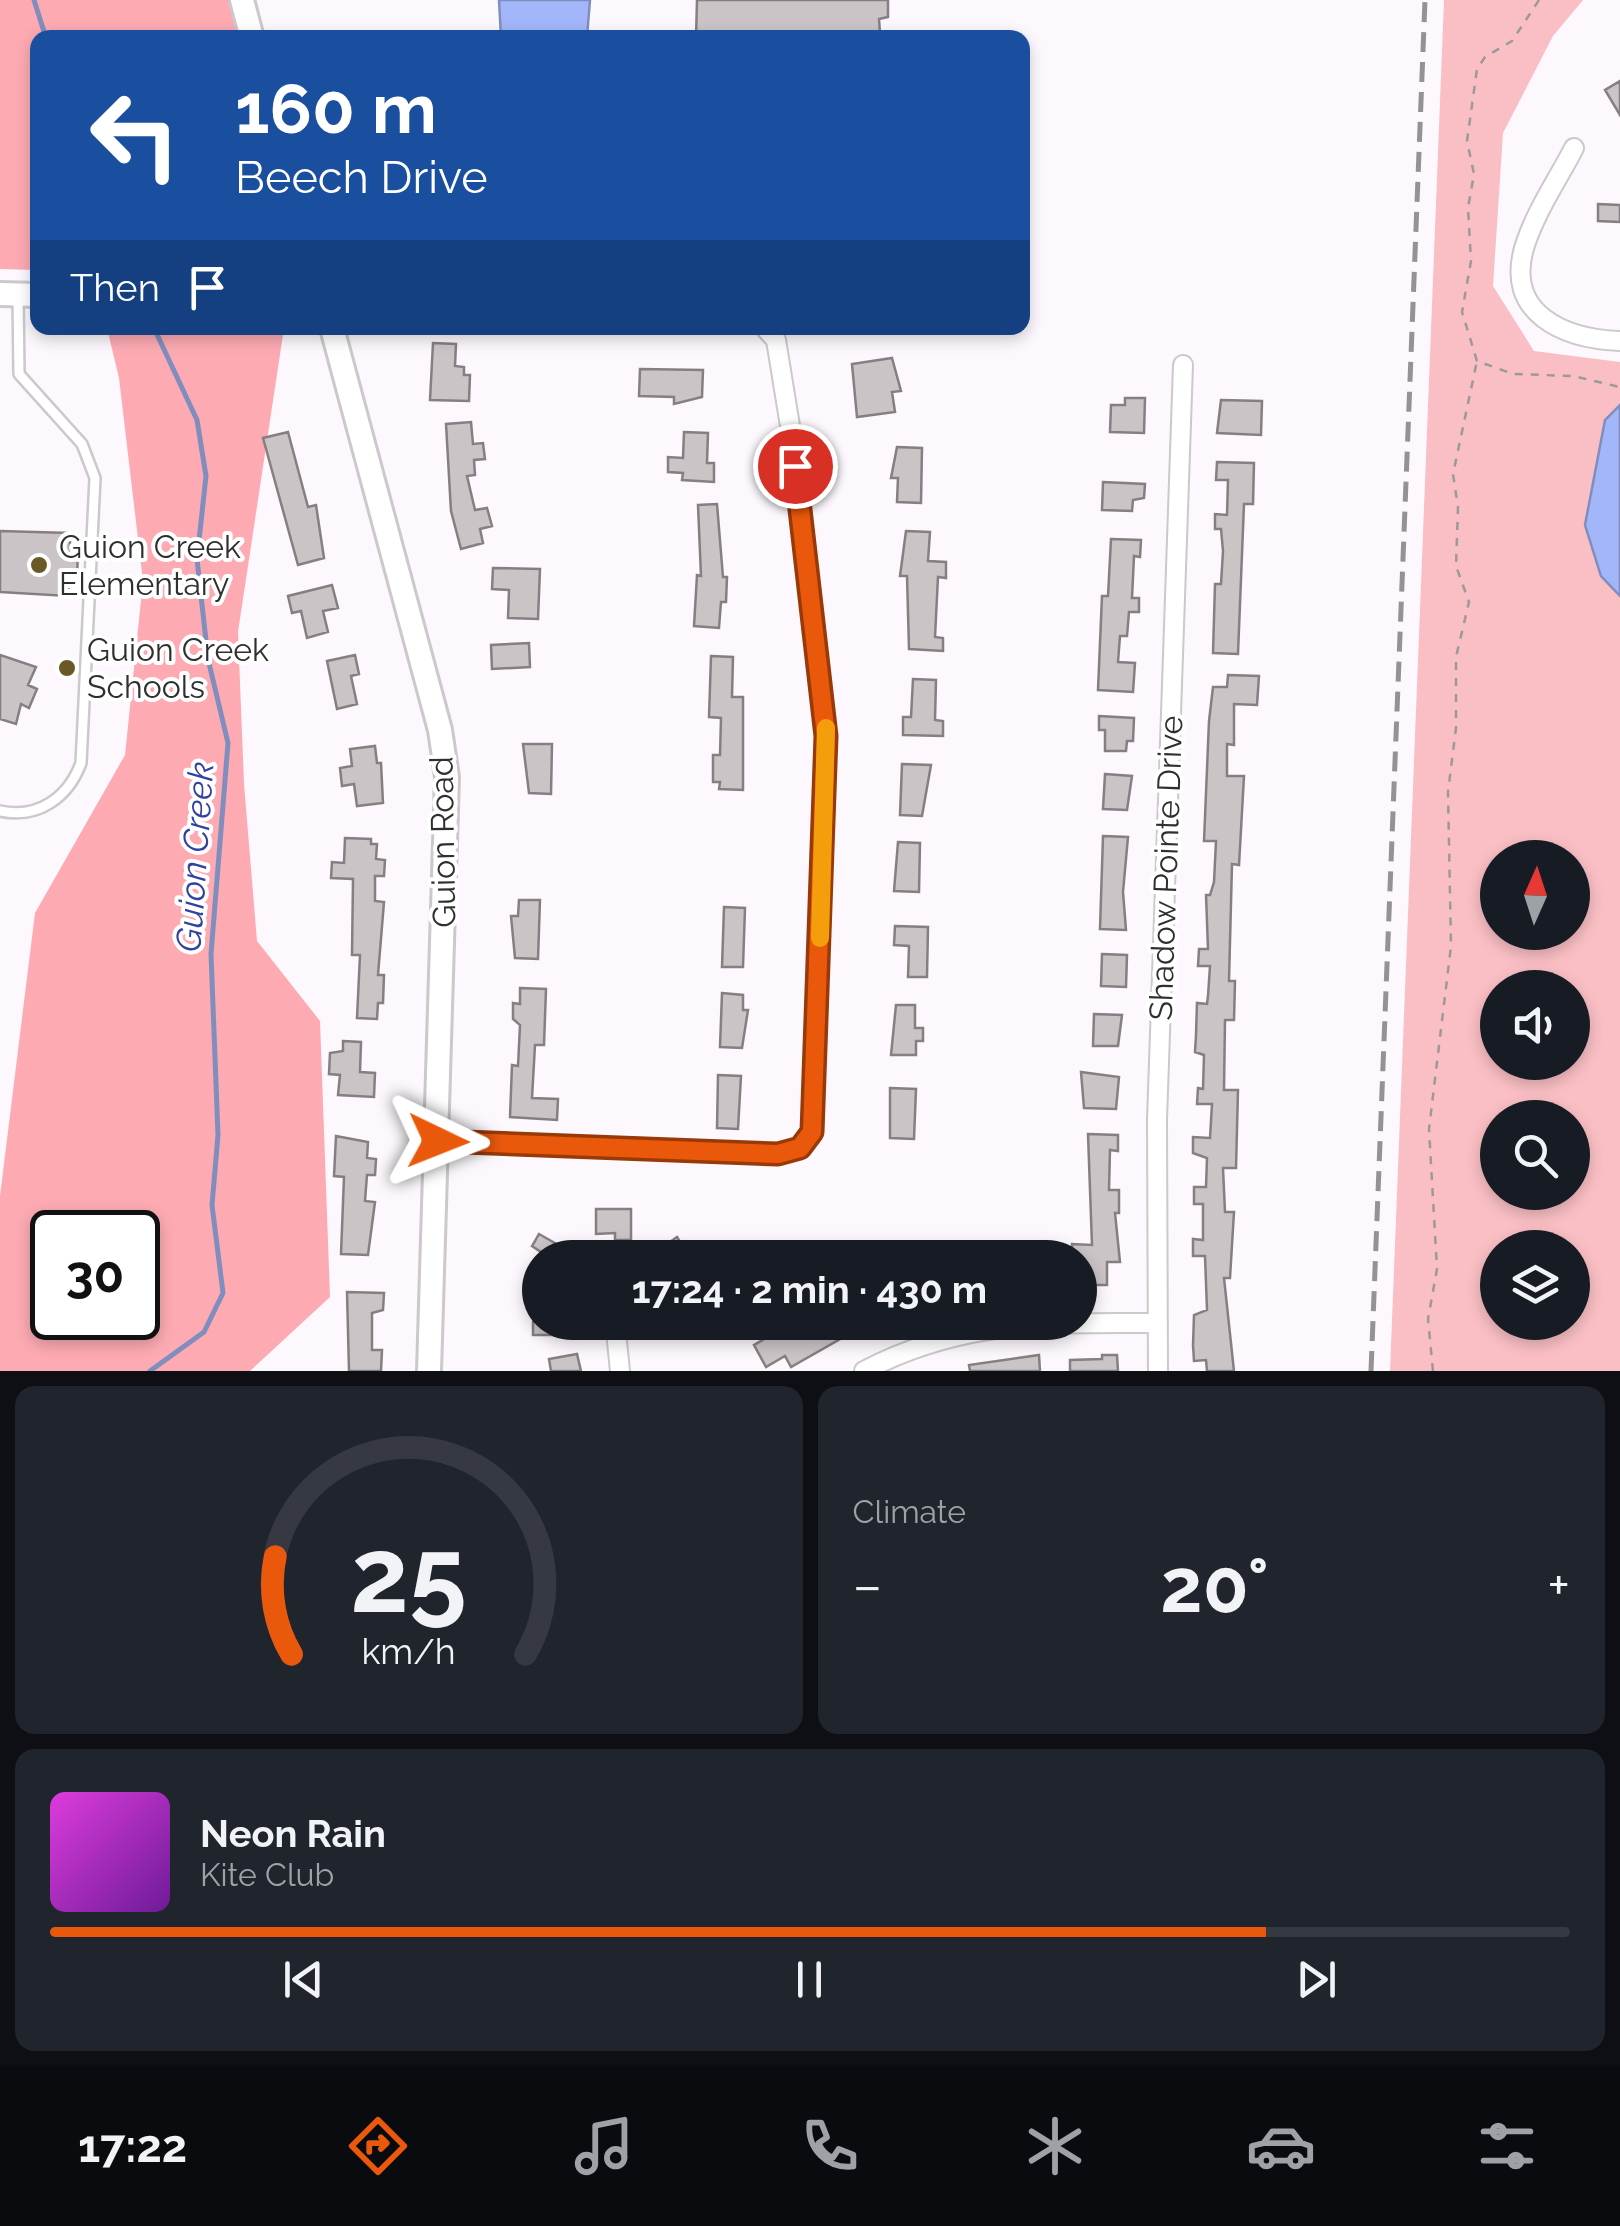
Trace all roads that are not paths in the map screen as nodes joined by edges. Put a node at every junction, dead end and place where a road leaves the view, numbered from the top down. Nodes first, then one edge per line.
1 (242, 0) edge
2 (250, 30) edge
3 (1574, 148) dead end
4 (18, 294) edge
5 (334, 335) edge
6 (771, 335) edge
7 (1620, 342) edge
8 (0, 352) edge
9 (15, 353) junction
10 (1183, 365) dead end
11 (0, 811) edge
12 (438, 1141) junction
13 (1158, 1323) junction
14 (616, 1340) edge
15 (429, 1371) edge
16 (620, 1371) edge
17 (864, 1371) edge
18 (1158, 1371) edge

1 - 2 street
3 - 7 street
4 - 9 lane
5 - 12 street, Guion Road
6 - 12 street
8 - 9 lane
9 - 11 lane
10 - 13 street, Shadow Pointe Drive
12 - 15 street, Guion Road
13 - 17 street
13 - 18 street, Shadow Pointe Drive
14 - 16 street

